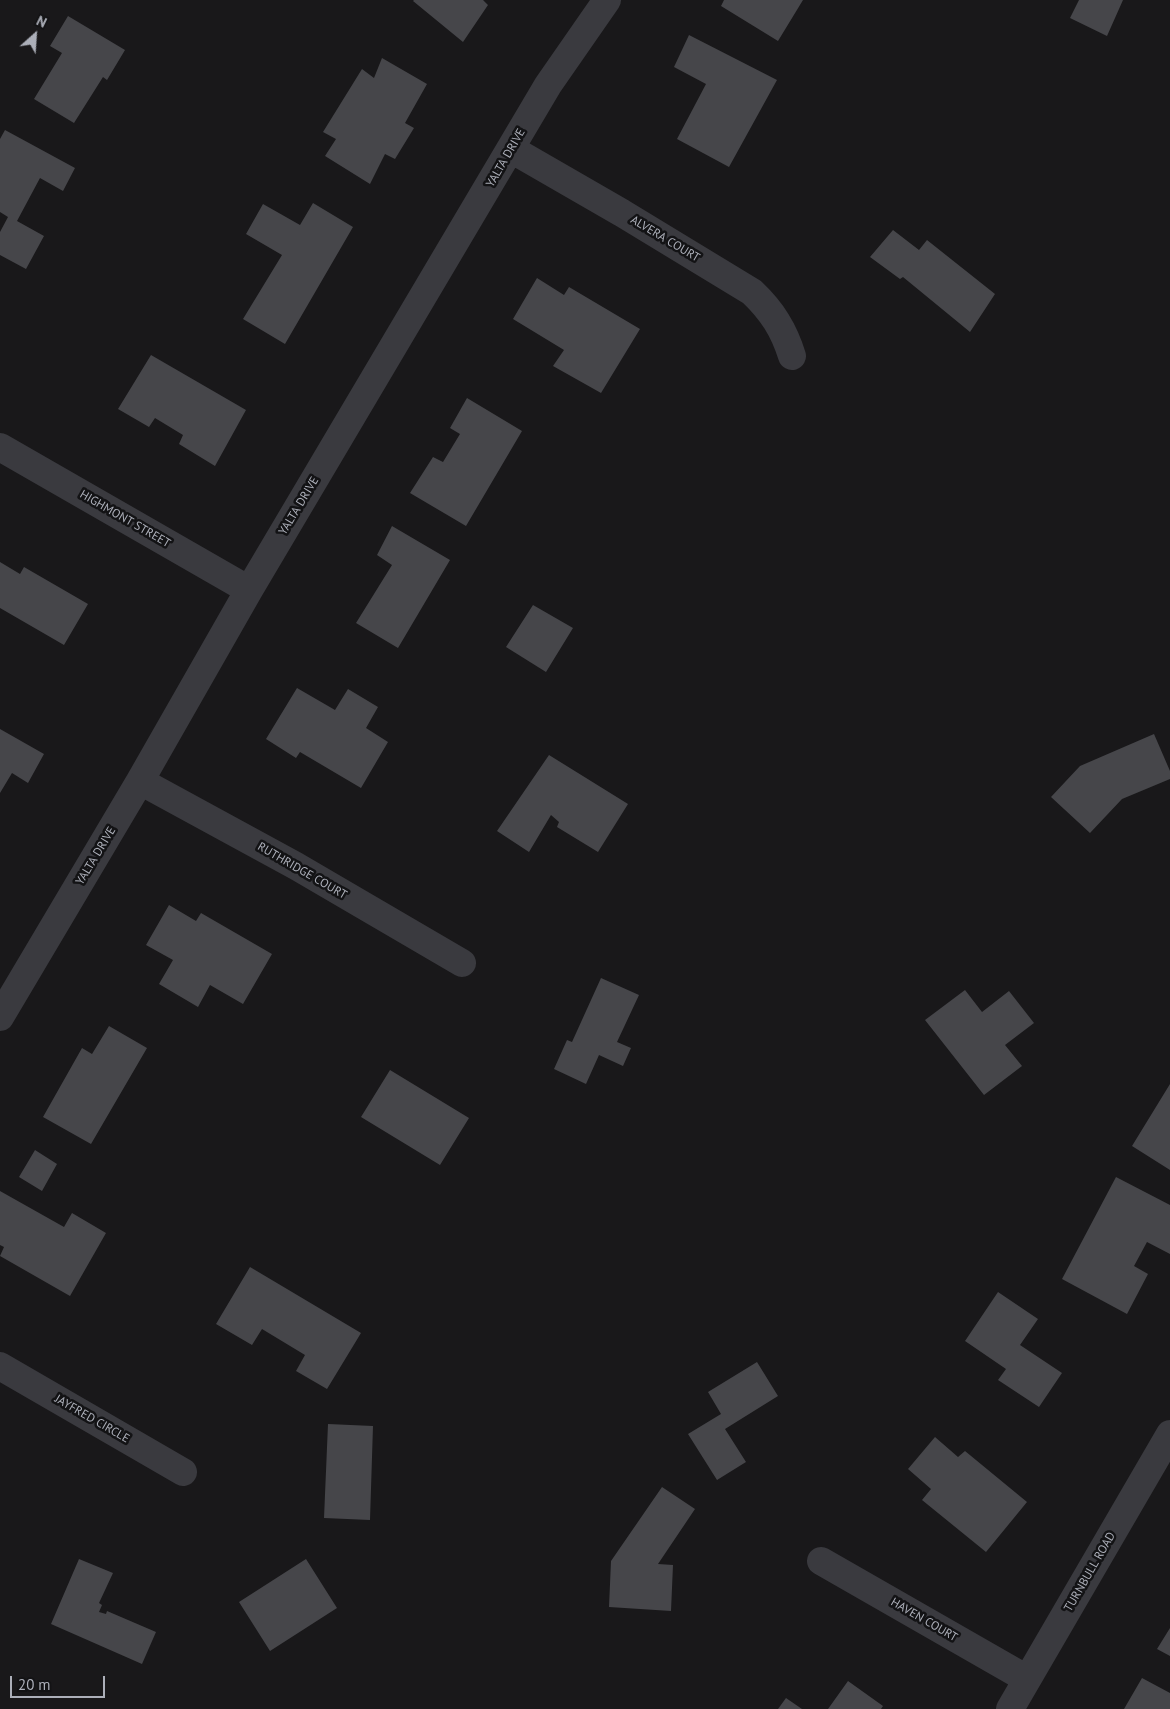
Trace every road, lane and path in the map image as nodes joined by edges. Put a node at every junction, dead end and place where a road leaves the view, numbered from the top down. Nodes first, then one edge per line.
1 (607, 0) edge
2 (511, 149) junction
3 (792, 356) dead end
4 (0, 447) edge
5 (249, 590) junction
6 (140, 781) junction
7 (462, 963) dead end
8 (0, 1017) edge
9 (0, 1366) edge
10 (1170, 1434) edge
11 (183, 1472) dead end
12 (820, 1561) dead end
13 (1027, 1679) junction
14 (1010, 1709) edge

1 - 2 street, YALTA DRIVE
2 - 3 street, ALVERA COURT
2 - 5 street, YALTA DRIVE
4 - 5 street, HIGHMONT STREET
5 - 6 street, YALTA DRIVE
6 - 7 street, RUTHRIDGE COURT
6 - 8 street, YALTA DRIVE
9 - 11 street, JAYFRED CIRCLE
10 - 13 street, TURNBULL ROAD
12 - 13 street, HAVEN COURT
13 - 14 street, TURNBULL ROAD

